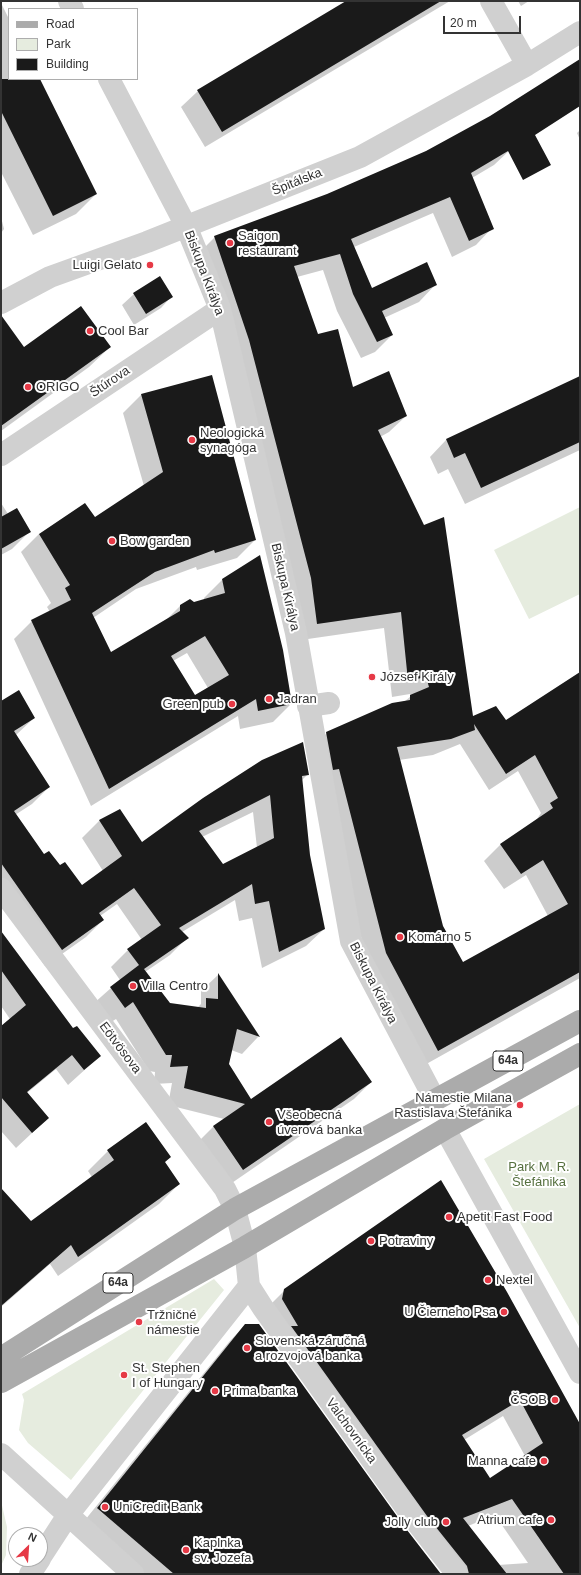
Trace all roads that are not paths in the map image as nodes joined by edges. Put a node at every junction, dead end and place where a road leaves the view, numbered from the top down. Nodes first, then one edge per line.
1 (490, 1) edge
2 (580, 32) edge
3 (527, 65) junction
4 (110, 80) edge
5 (186, 226) junction
6 (1, 303) edge
7 (220, 308) junction
8 (1, 455) edge
9 (1, 889) edge
10 (580, 1021) edge
11 (580, 1054) edge
12 (435, 1100) junction
13 (445, 1129) junction
14 (235, 1209) junction
15 (245, 1247) junction
16 (249, 1286) junction
17 (1, 1358) edge
18 (580, 1372) edge
19 (1, 1382) edge
20 (1, 1454) edge
21 (68, 1515) junction
22 (48, 1546) edge
23 (133, 1574) edge
24 (457, 1574) edge

1 - 3 street
2 - 3 street, Špitálska
3 - 5 street, Špitálska
4 - 5 street, Biskupa Királya
5 - 6 street, Špitálska
5 - 7 street, Biskupa Királya
7 - 8 street, Štúrova
7 - 12 street, Biskupa Királya
9 - 14 street, Eötvösova
10 - 12 main road, 64a
11 - 13 main road, 64a
12 - 13 main road
12 - 14 main road, 64a
13 - 15 main road, 64a
13 - 18 street
14 - 15 street, Eötvösova
14 - 17 main road, 64a
15 - 16 street
15 - 19 main road, 64a
16 - 21 street
16 - 24 street, Valchovnícka
20 - 21 street
21 - 22 street
21 - 23 street

